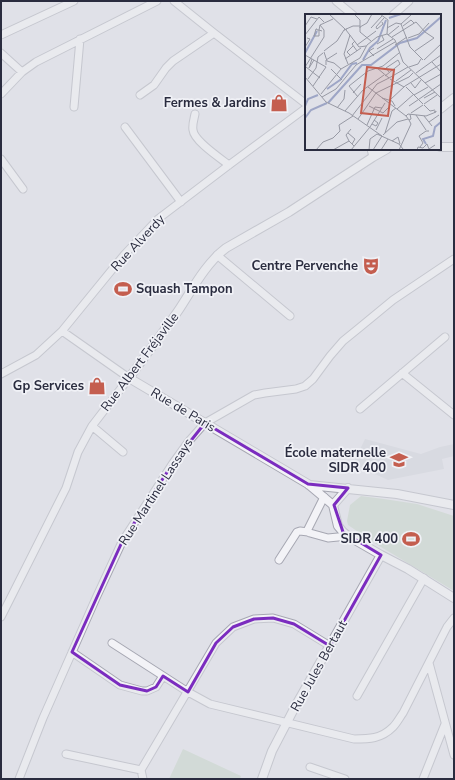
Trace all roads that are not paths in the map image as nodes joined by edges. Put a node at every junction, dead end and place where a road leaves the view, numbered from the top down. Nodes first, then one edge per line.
1 (74, 1) edge
2 (156, 1) edge
3 (174, 1) edge
4 (336, 1) edge
5 (409, 1) edge
6 (352, 14) edge
7 (394, 14) edge
8 (214, 33) junction
9 (1, 34) edge
10 (80, 39) junction
11 (1, 53) edge
12 (22, 72) junction
13 (1, 94) edge
14 (140, 95) dead end
15 (454, 98) edge
16 (305, 103) edge
17 (74, 107) dead end
18 (441, 108) edge
19 (305, 109) edge
20 (195, 114) dead end
21 (125, 127) dead end
22 (441, 147) edge
23 (454, 147) edge
24 (383, 150) edge
25 (372, 153) edge
26 (1, 159) edge
27 (229, 165) junction
28 (23, 189) dead end
29 (181, 202) junction
30 (217, 255) junction
31 (454, 259) edge
32 (290, 316) dead end
33 (62, 331) junction
34 (445, 337) dead end
35 (402, 373) junction
36 (1, 374) edge
37 (129, 378) junction
38 (360, 409) dead end
39 (454, 415) edge
40 (205, 423) junction
41 (92, 426) junction
42 (123, 452) dead end
43 (308, 484) junction
44 (348, 488) junction
45 (324, 497) junction
46 (454, 504) edge
47 (333, 505) junction
48 (308, 532) junction
49 (348, 536) junction
50 (381, 555) junction
51 (279, 560) dead end
52 (424, 578) junction
53 (454, 598) edge
54 (1, 617) edge
55 (454, 618) edge
56 (112, 643) dead end
57 (330, 646) junction
58 (72, 652) junction
59 (429, 663) junction
60 (162, 676) junction
61 (188, 692) junction
62 (357, 696) dead end
63 (287, 723) junction
64 (445, 724) junction
65 (66, 754) dead end
66 (454, 755) edge
67 (310, 767) dead end
68 (141, 770) junction
69 (19, 779) edge
70 (143, 779) edge
71 (262, 779) edge
72 (345, 779) edge
73 (423, 779) edge

1 - 9 street
2 - 10 street
3 - 8 street
4 - 6 street
5 - 7 street
8 - 14 street
8 - 16 street
10 - 12 street
10 - 17 street
11 - 12 street
12 - 13 street
15 - 18 street
19 - 27 street, Rue Alverdy
20 - 27 street
21 - 29 street
22 - 23 street
24 - 25 street, Rue Albert Fréjaville
25 - 30 street, Rue Albert Fréjaville
26 - 28 street
27 - 29 street, Rue Alverdy
29 - 33 street, Rue Alverdy
30 - 32 street
30 - 37 street, Rue Albert Fréjaville
31 - 40 street, Rue Martinel Lassays
33 - 36 street, Rue Alverdy
33 - 37 street, Rue de Paris
34 - 35 street
35 - 38 street
35 - 39 street
37 - 40 street, Rue de Paris
37 - 41 street, Rue Albert Fréjaville
40 - 43 street, Rue de Paris
40 - 58 street, Rue Martinel Lassays
41 - 42 street
41 - 54 street, Rue Albert Fréjaville
43 - 44 street, Rue de Paris
43 - 45 street, Rue de Paris
44 - 46 street, Rue de Paris
44 - 47 street
45 - 47 street, Rue de Paris
45 - 48 street
47 - 49 street
48 - 49 street
48 - 51 street
49 - 50 street
50 - 52 street
50 - 57 street, Rue Jules Bertaut
52 - 53 street
52 - 62 street
55 - 59 street
56 - 60 street
57 - 61 street
57 - 63 street, Rue Jules Bertaut
58 - 60 street
58 - 69 street, Rue Martinel Lassays
59 - 63 street
59 - 64 street
60 - 61 street
61 - 63 street
61 - 68 street
63 - 71 street, Rue Jules Bertaut
64 - 66 street
64 - 73 street
65 - 68 street
67 - 72 street
68 - 70 street

